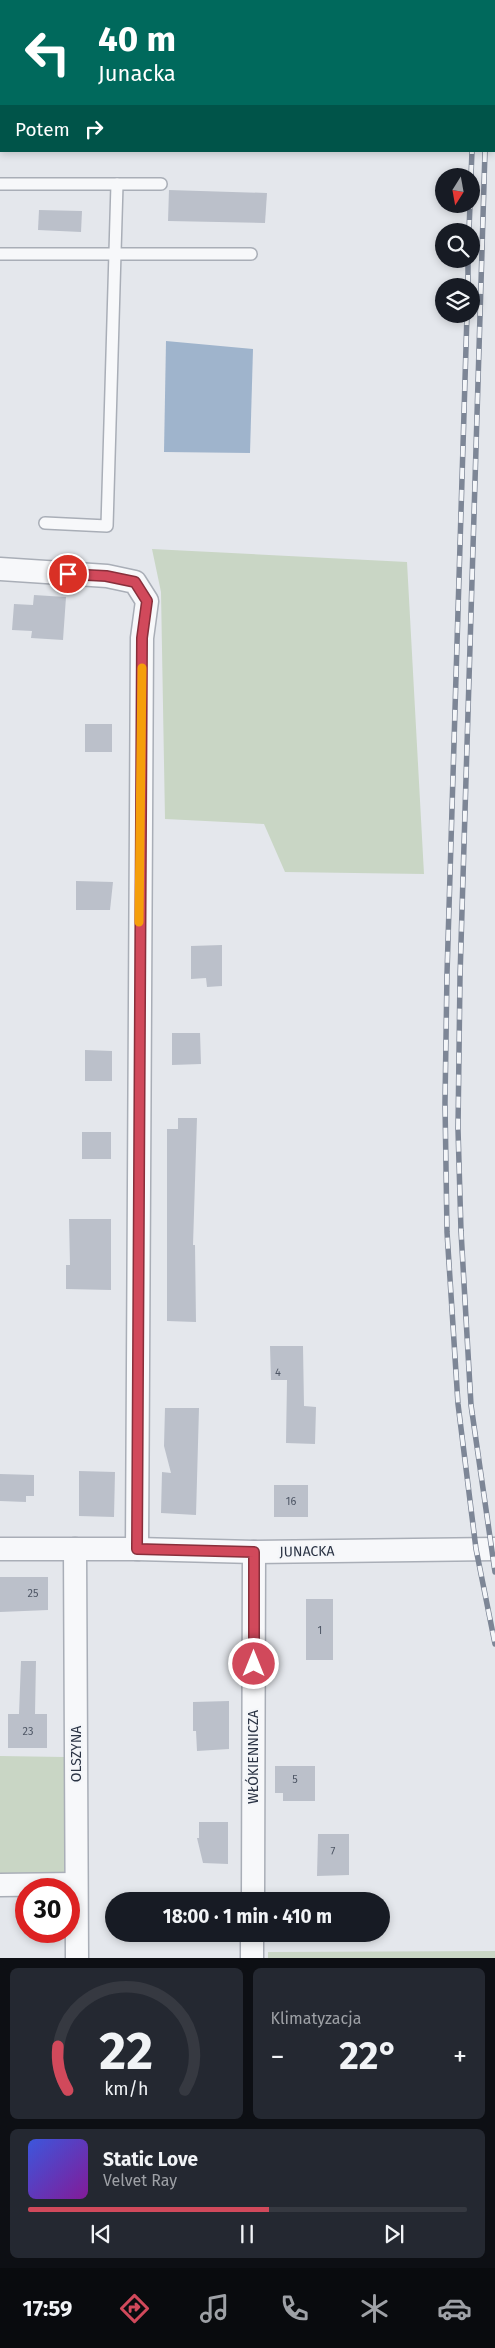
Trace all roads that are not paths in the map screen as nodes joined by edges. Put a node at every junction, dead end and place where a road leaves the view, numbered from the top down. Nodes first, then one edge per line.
1 (0, 184) edge
2 (117, 184) junction
3 (161, 184) dead end
4 (0, 254) edge
5 (117, 254) junction
6 (250, 254) dead end
7 (45, 522) dead end
8 (0, 569) edge
9 (0, 1549) edge
10 (75, 1549) junction
11 (137, 1549) junction
12 (495, 1549) edge
13 (254, 1552) junction
14 (76, 1878) edge
15 (0, 1885) edge
16 (15, 1885) edge
17 (253, 1892) edge
18 (252, 1942) edge
19 (76, 1943) edge
20 (76, 1958) edge
21 (252, 1958) edge

1 - 2 lane
2 - 3 lane
2 - 5 lane
4 - 5 lane
5 - 6 lane
5 - 7 lane
8 - 11 street
9 - 10 street, JUNACKA
10 - 11 street, JUNACKA
10 - 14 street, OLSZYNA
11 - 13 street, JUNACKA
12 - 13 street, JUNACKA
13 - 17 street, WŁÓKIENNICZA
15 - 16 street
18 - 21 street
19 - 20 street, OLSZYNA

